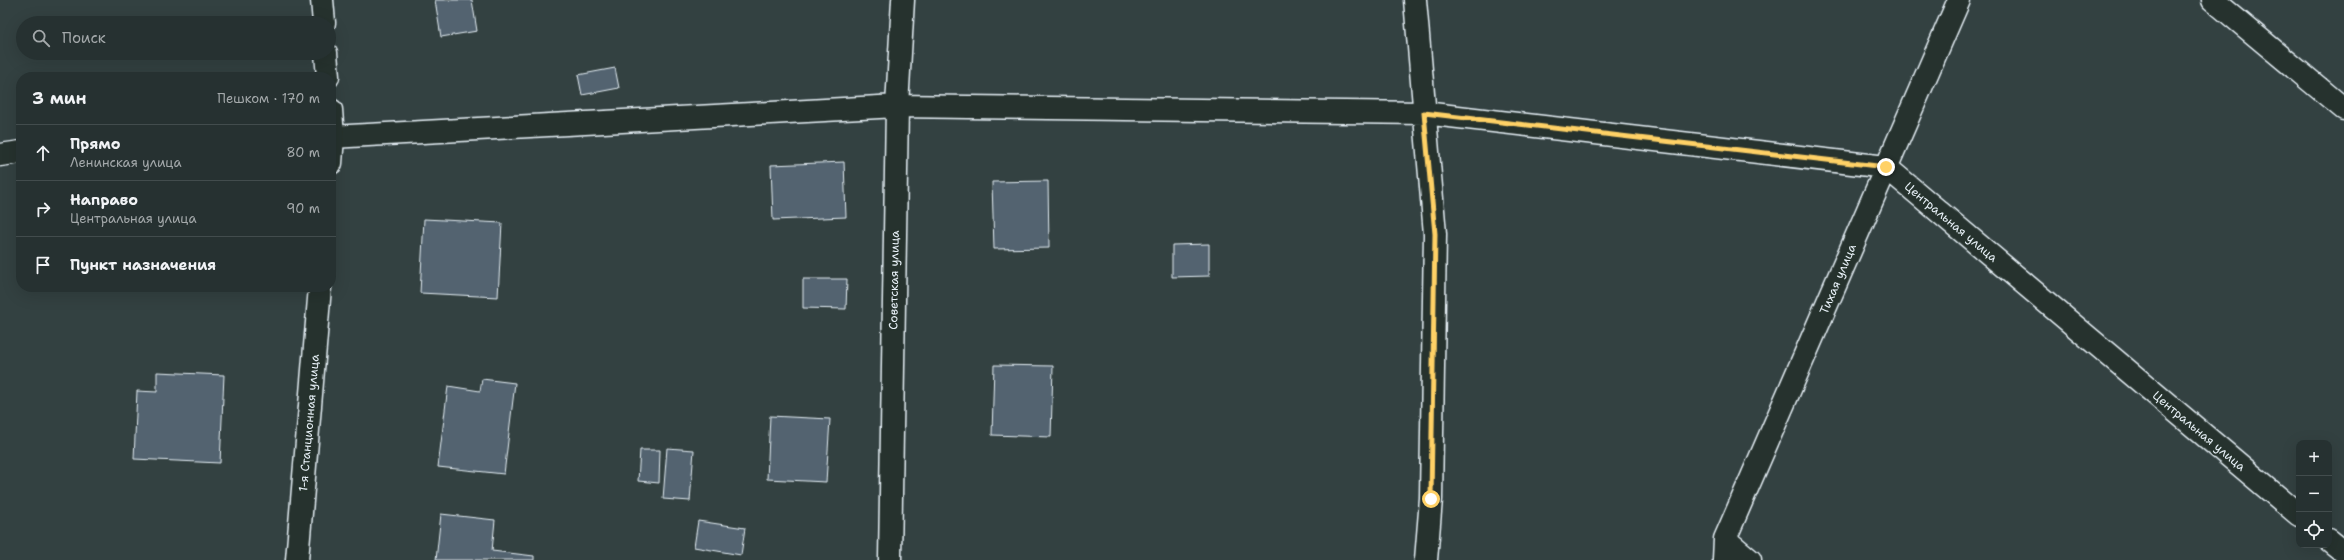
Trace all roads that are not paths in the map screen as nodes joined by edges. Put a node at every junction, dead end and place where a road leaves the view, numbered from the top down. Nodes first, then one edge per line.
1 (322, 0) edge
2 (903, 0) edge
3 (1415, 0) edge
4 (1959, 0) edge
5 (2213, 0) edge
6 (323, 16) edge
7 (327, 60) edge
8 (328, 72) edge
9 (897, 106) junction
10 (2344, 109) edge
11 (1424, 113) junction
12 (336, 137) edge
13 (16, 153) edge
14 (0, 155) edge
15 (1886, 167) junction
16 (320, 292) edge
17 (2296, 512) edge
18 (2332, 542) edge
19 (1725, 550) edge
20 (2344, 552) edge
21 (297, 560) edge
22 (890, 560) edge
23 (1426, 560) edge
24 (1750, 560) edge

1 - 6 street
2 - 9 street, Советская улица
3 - 11 street
4 - 15 street, Тихая улица
5 - 10 street
7 - 8 street
9 - 11 street
9 - 12 street
9 - 22 street, Советская улица
11 - 15 street
11 - 23 street
13 - 14 street
15 - 17 street, Центральная улица
15 - 19 street, Тихая улица
16 - 21 street, 1-я Станционная улица
18 - 20 street
19 - 24 street

